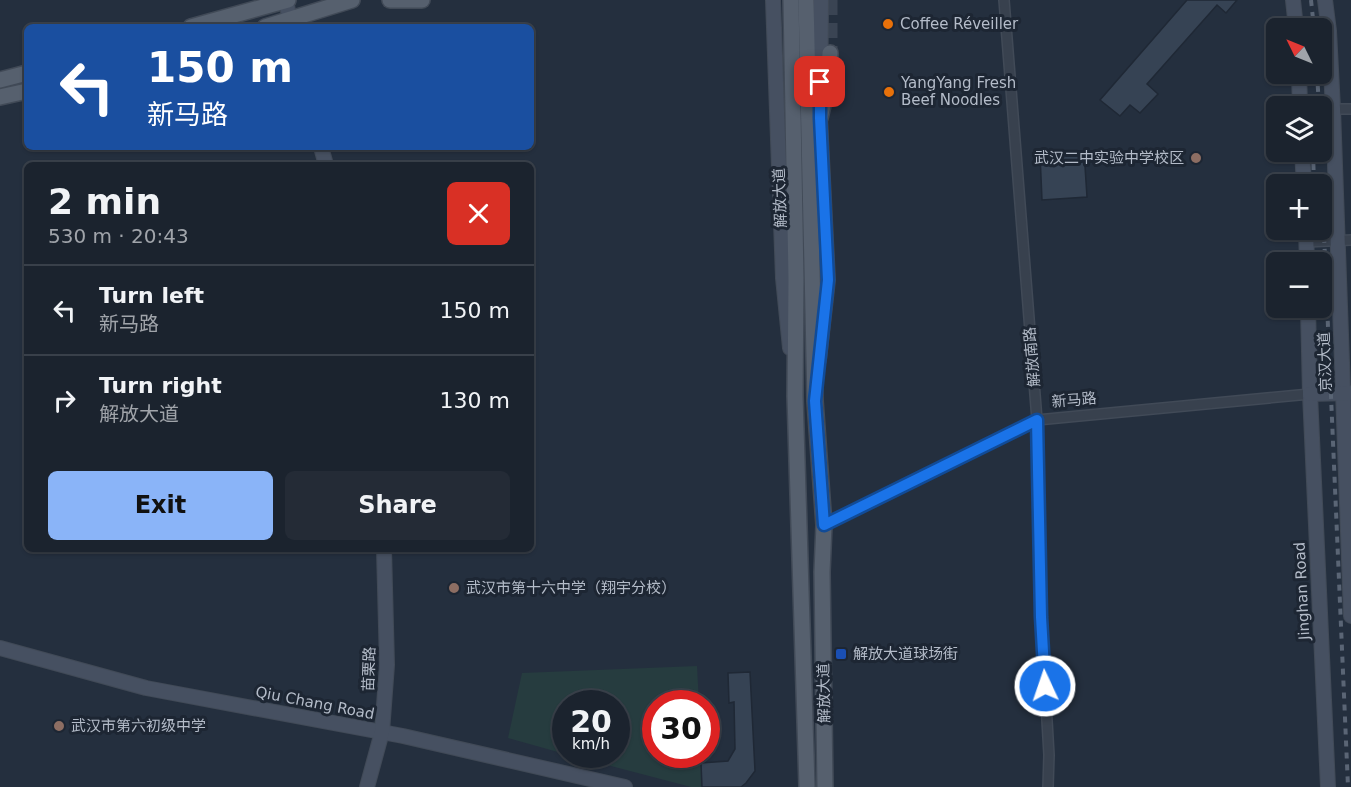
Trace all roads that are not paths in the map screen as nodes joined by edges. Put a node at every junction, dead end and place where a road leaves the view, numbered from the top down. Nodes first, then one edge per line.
1 (287, 0) edge
2 (352, 0) edge
3 (390, 0) edge
4 (422, 0) edge
5 (773, 0) edge
6 (791, 0) edge
7 (806, 0) edge
8 (821, 0) edge
9 (1004, 0) edge
10 (1293, 0) edge
11 (1325, 0) edge
12 (1295, 18) edge
13 (290, 23) edge
14 (202, 24) edge
15 (830, 53) tunnel mouth
16 (24, 74) edge
17 (0, 80) edge
18 (24, 92) edge
19 (0, 97) edge
20 (1351, 109) edge
21 (1333, 110) junction
22 (820, 118) junction
23 (1344, 239) edge
24 (804, 279) junction
25 (1308, 318) edge
26 (1347, 393) edge
27 (1310, 394) junction
28 (795, 396) junction
29 (815, 401) junction
30 (1037, 420) junction
31 (824, 525) junction
32 (384, 552) edge
33 (1351, 616) edge
34 (0, 648) edge
35 (382, 732) junction
36 (367, 787) edge
37 (625, 787) edge
38 (805, 787) edge
39 (827, 787) edge
40 (1048, 787) edge
41 (1328, 787) edge

1 - 13 main road
1 - 14 main road
2 - 13 main road
3 - 4 main road
5 - 28 main road, 解放大道
6 - 24 main road, 解放大道
7 - 24 main road, 解放大道
8 - 22 main road, 解放大道
9 - 30 street, 解放南路
10 - 12 main road
11 - 21 main road, 京汉大道
15 - 22 main road
16 - 17 main road
18 - 19 main road
20 - 21 street
21 - 23 main road, 京汉大道
22 - 29 main road, 解放大道
23 - 26 main road, 京汉大道
24 - 28 main road, 解放大道
24 - 29 main road, 解放大道
25 - 27 main road, 京汉大道
26 - 27 main road, 新马路
26 - 33 main road, 京汉大道
27 - 30 street, 新马路
27 - 41 main road, Jinghan Road
28 - 38 main road, 解放大道
29 - 31 main road, 解放大道
30 - 31 street, 新马路
30 - 40 street, 解放南路
31 - 39 main road, 解放大道
32 - 35 main road, 苗栗路
34 - 35 main road, Qiu Chang Road
35 - 36 main road, 苗栗路
35 - 37 main road, Qiu Chang Road

